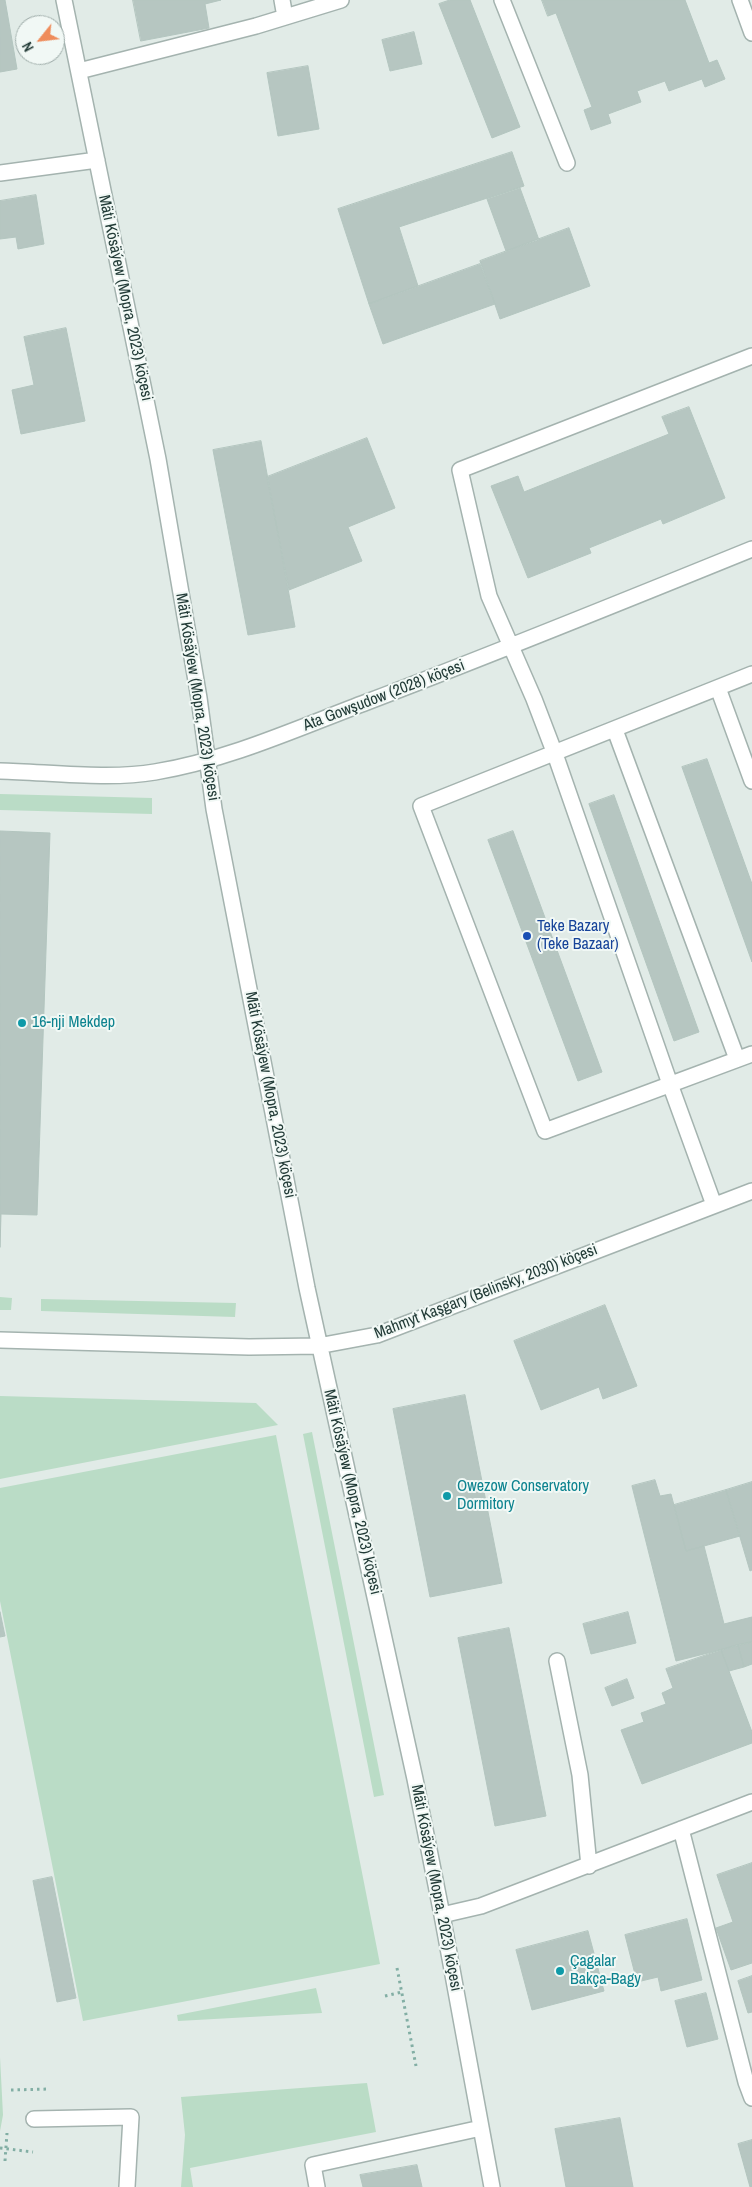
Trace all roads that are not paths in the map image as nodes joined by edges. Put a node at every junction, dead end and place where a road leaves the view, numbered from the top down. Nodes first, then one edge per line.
1 (64, 0) edge
2 (282, 0) edge
3 (341, 0) edge
4 (502, 0) edge
5 (740, 0) edge
6 (286, 17) junction
7 (752, 33) edge
8 (79, 71) junction
9 (97, 160) junction
10 (568, 163) dead end
11 (0, 173) edge
12 (752, 356) edge
13 (752, 549) edge
14 (512, 647) junction
15 (752, 674) edge
16 (718, 688) junction
17 (615, 730) junction
18 (555, 754) junction
19 (208, 760) junction
20 (0, 771) edge
21 (752, 781) edge
22 (752, 1054) edge
23 (737, 1059) junction
24 (670, 1084) junction
25 (752, 1191) edge
26 (714, 1205) junction
27 (0, 1340) edge
28 (318, 1346) junction
29 (557, 1662) dead end
30 (752, 1802) edge
31 (681, 1829) junction
32 (589, 1866) junction
33 (442, 1914) junction
34 (752, 2098) edge
35 (34, 2119) dead end
36 (481, 2128) junction
37 (127, 2187) edge
38 (317, 2187) edge
39 (492, 2187) edge

1 - 8 street, Mäti Kösäýew (Mopra, 2023) köçesi
2 - 6 street
3 - 6 street
4 - 10 street
5 - 7 street
6 - 8 street
8 - 9 street, Mäti Kösäýew (Mopra, 2023) köçesi
9 - 11 street
9 - 19 street, Mäti Kösäýew (Mopra, 2023) köçesi
12 - 14 street
13 - 14 street, Ata Gowşudow (2028) köçesi
14 - 18 street
14 - 19 street, Ata Gowşudow (2028) köçesi
15 - 16 street
16 - 17 street
16 - 21 street
17 - 18 street
17 - 23 street
18 - 24 street
18 - 24 street
19 - 20 street, Ata Gowşudow (2028) köçesi
19 - 28 street, Mäti Kösäýew (Mopra, 2023) köçesi
22 - 23 street
23 - 24 street
24 - 26 street
25 - 26 street, Mahmyt Kaşgary (Belinsky, 2030) köçesi
26 - 28 street, Mahmyt Kaşgary (Belinsky, 2030) köçesi
27 - 28 street, Mahmyt Kaşgary (Belinsky, 2030) köçesi
28 - 33 street, Mäti Kösäýew (Mopra, 2023) köçesi
29 - 32 street
30 - 31 street
31 - 32 street
31 - 34 street
32 - 33 street
33 - 36 street, Mäti Kösäýew (Mopra, 2023) köçesi
35 - 37 street
36 - 38 street
36 - 39 street, Mäti Kösäýew (Mopra, 2023) köçesi

